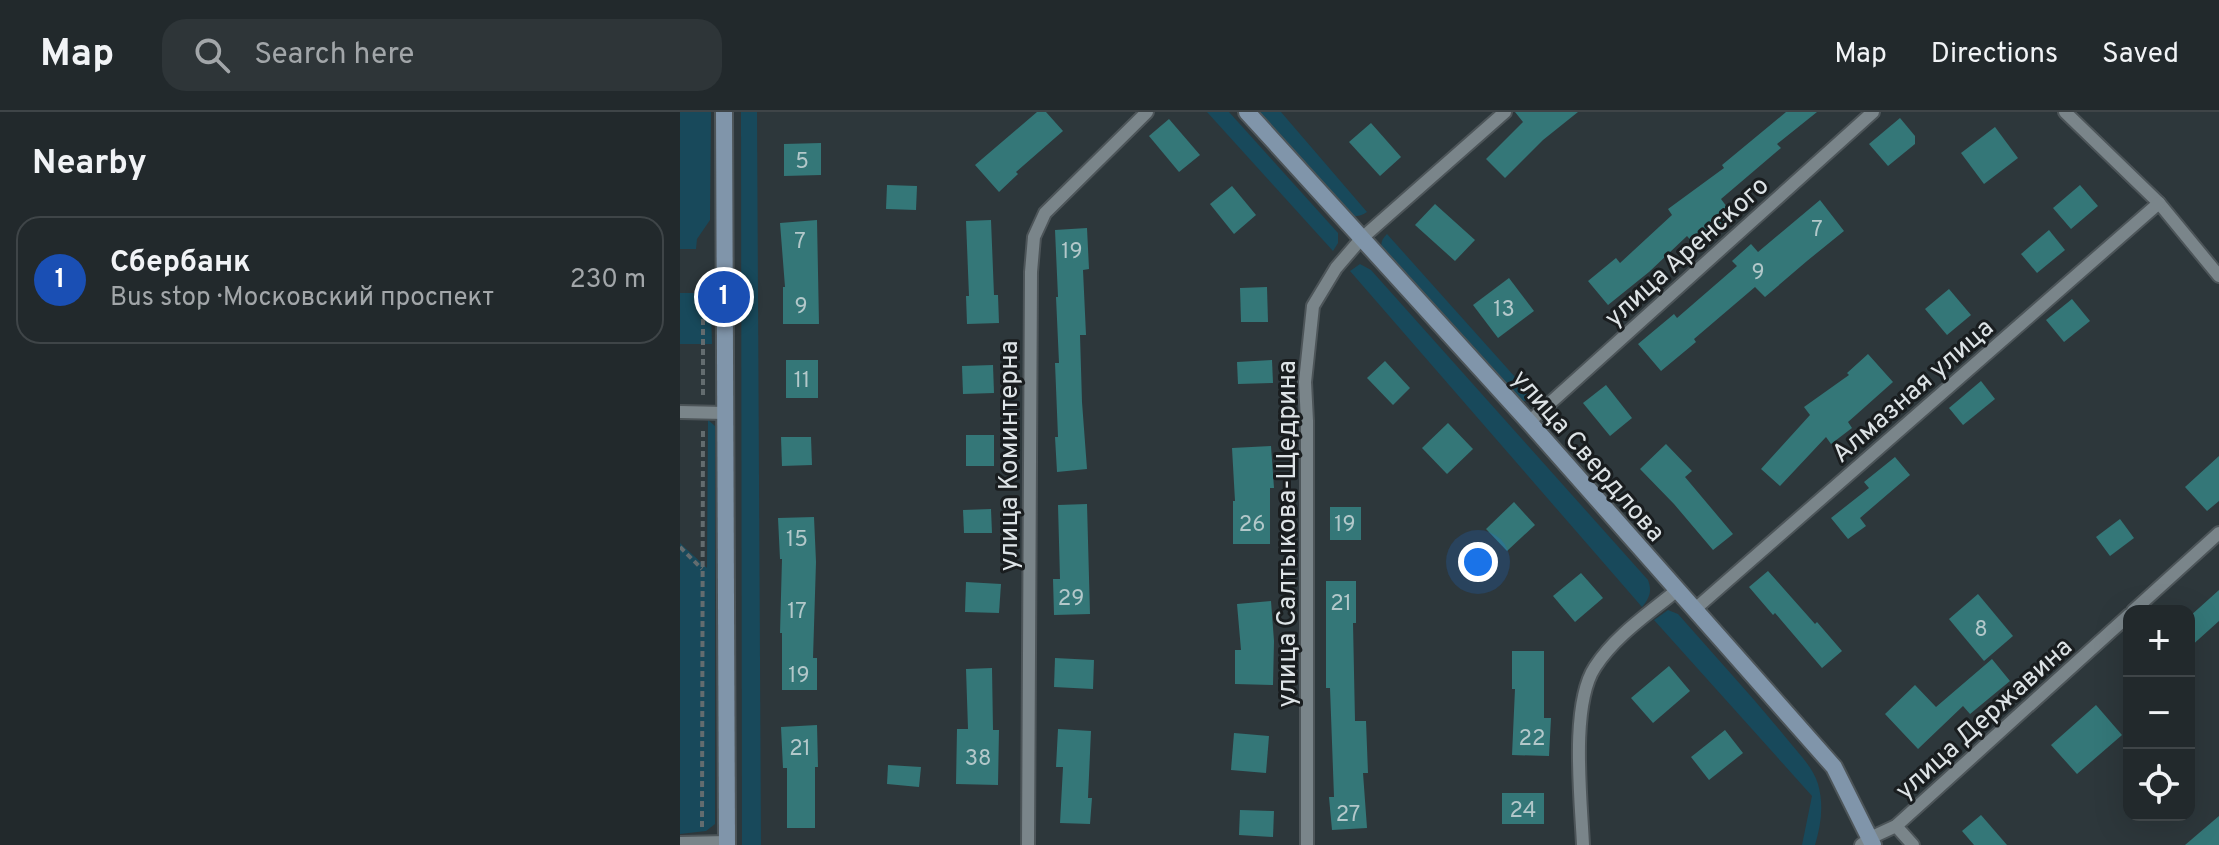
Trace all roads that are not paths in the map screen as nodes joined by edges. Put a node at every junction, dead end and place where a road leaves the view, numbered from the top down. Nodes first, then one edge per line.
1 (724, 112) edge
2 (1147, 112) edge
3 (1247, 112) edge
4 (1505, 112) edge
5 (1873, 112) edge
6 (2065, 112) edge
7 (2159, 203) junction
8 (1361, 239) junction
9 (2219, 276) edge
10 (680, 412) edge
11 (725, 413) junction
12 (1529, 422) junction
13 (2219, 533) edge
14 (1676, 591) junction
15 (2140, 605) edge
16 (1694, 610) junction
17 (2123, 620) edge
18 (1896, 826) junction
19 (680, 843) edge
20 (1868, 843) edge
21 (727, 844) edge
22 (1028, 845) edge
23 (1307, 845) edge
24 (1583, 845) edge
25 (1913, 845) edge

1 - 11 street
2 - 22 lane, улица Коминтерна
3 - 8 street, улица Свердлова
4 - 8 lane, улица Салтыкова-Щедрина
5 - 12 lane, улица Аренского
6 - 7 lane
7 - 9 lane
7 - 16 lane, Алмазная улица
8 - 12 street, улица Свердлова
8 - 23 lane, улица Салтыкова-Щедрина
10 - 11 lane
11 - 21 street
12 - 14 street, улица Свердлова
13 - 15 lane, улица Державина
14 - 16 street, улица Свердлова
14 - 24 lane
16 - 20 street, улица Свердлова
17 - 18 lane, улица Державина
18 - 20 lane, улица Державина
18 - 25 lane
19 - 21 lane

